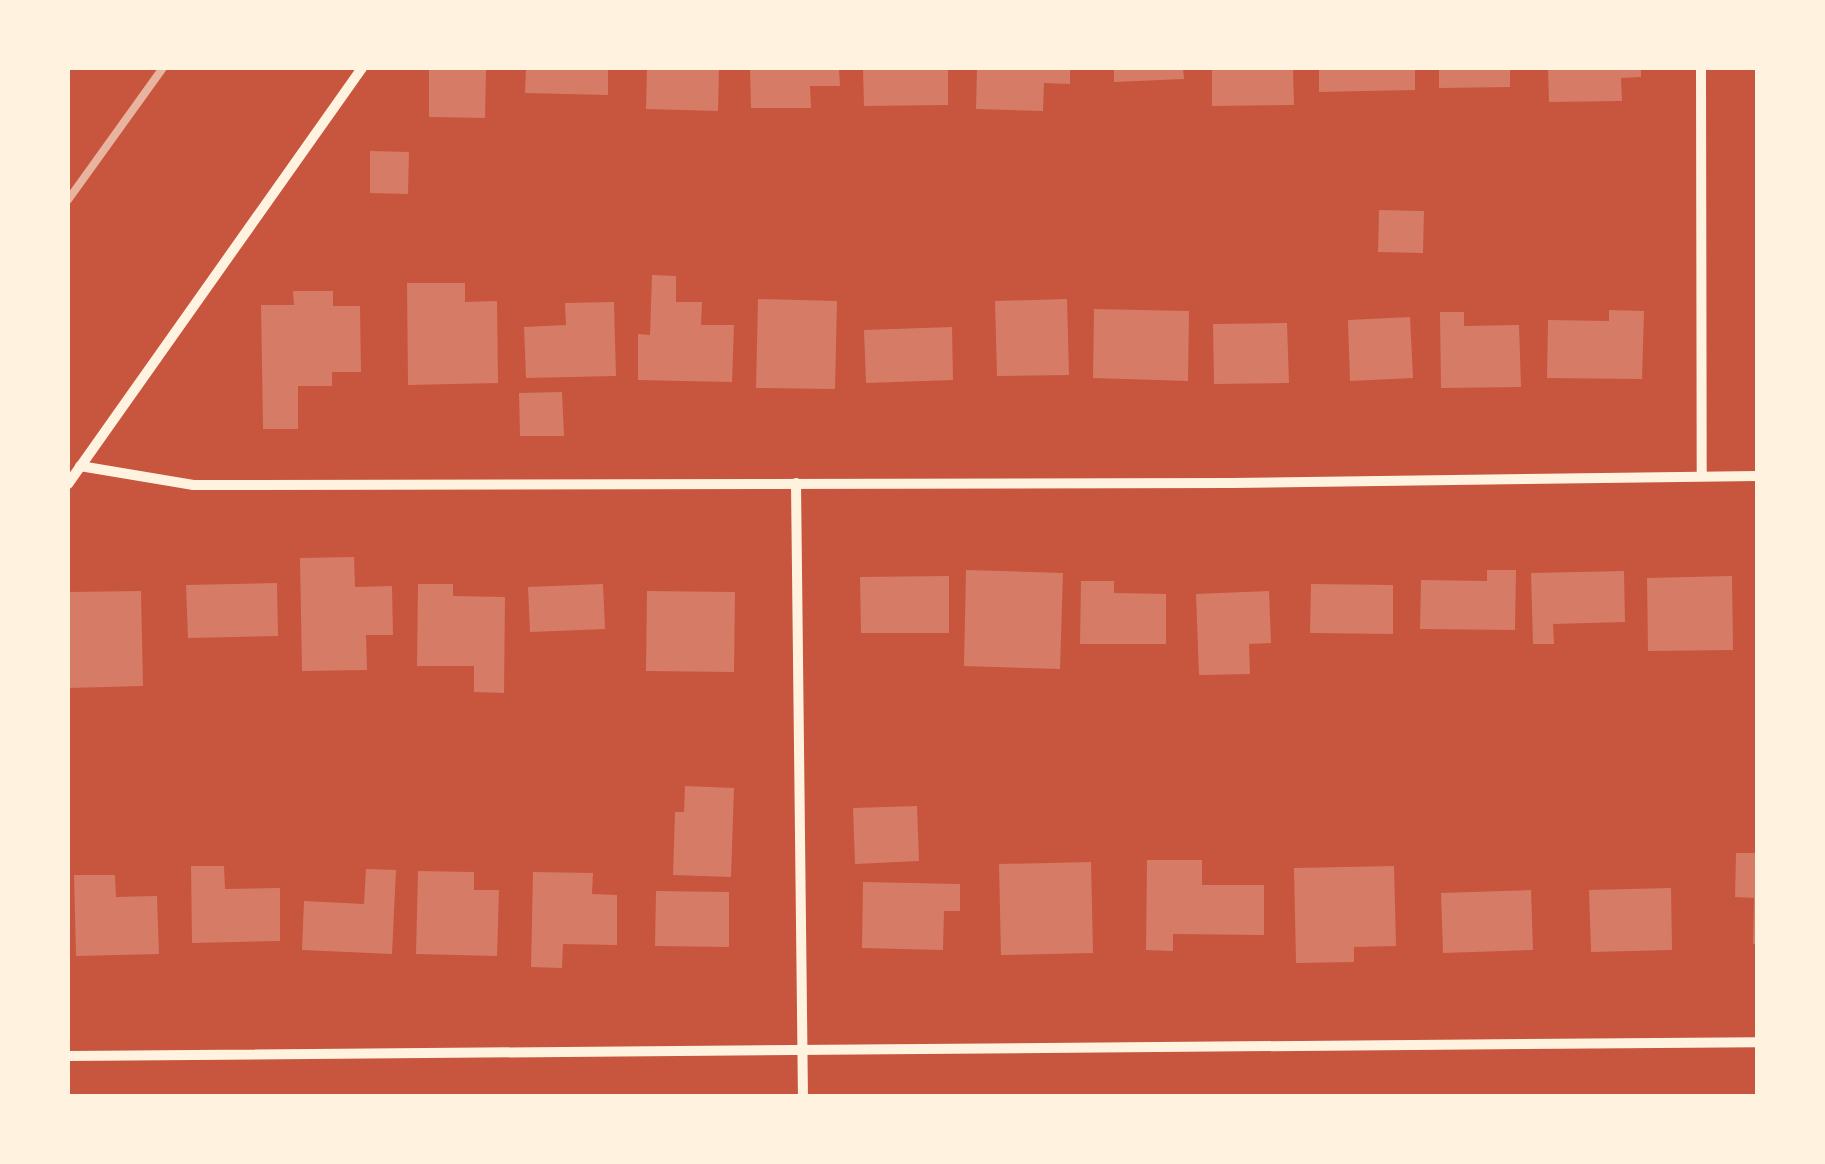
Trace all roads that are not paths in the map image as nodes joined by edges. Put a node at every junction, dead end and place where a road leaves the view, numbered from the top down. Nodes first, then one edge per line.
1 (362, 68) edge
2 (1701, 68) edge
3 (80, 466) junction
4 (1702, 476) junction
5 (1758, 476) edge
6 (796, 482) junction
7 (68, 484) edge
8 (1758, 1042) edge
9 (802, 1052) junction
10 (68, 1056) edge
11 (803, 1096) edge

1 - 3 street
2 - 4 street
3 - 6 street
3 - 7 street
4 - 5 street
4 - 6 street
6 - 9 street
8 - 9 street
9 - 10 street
9 - 11 street

